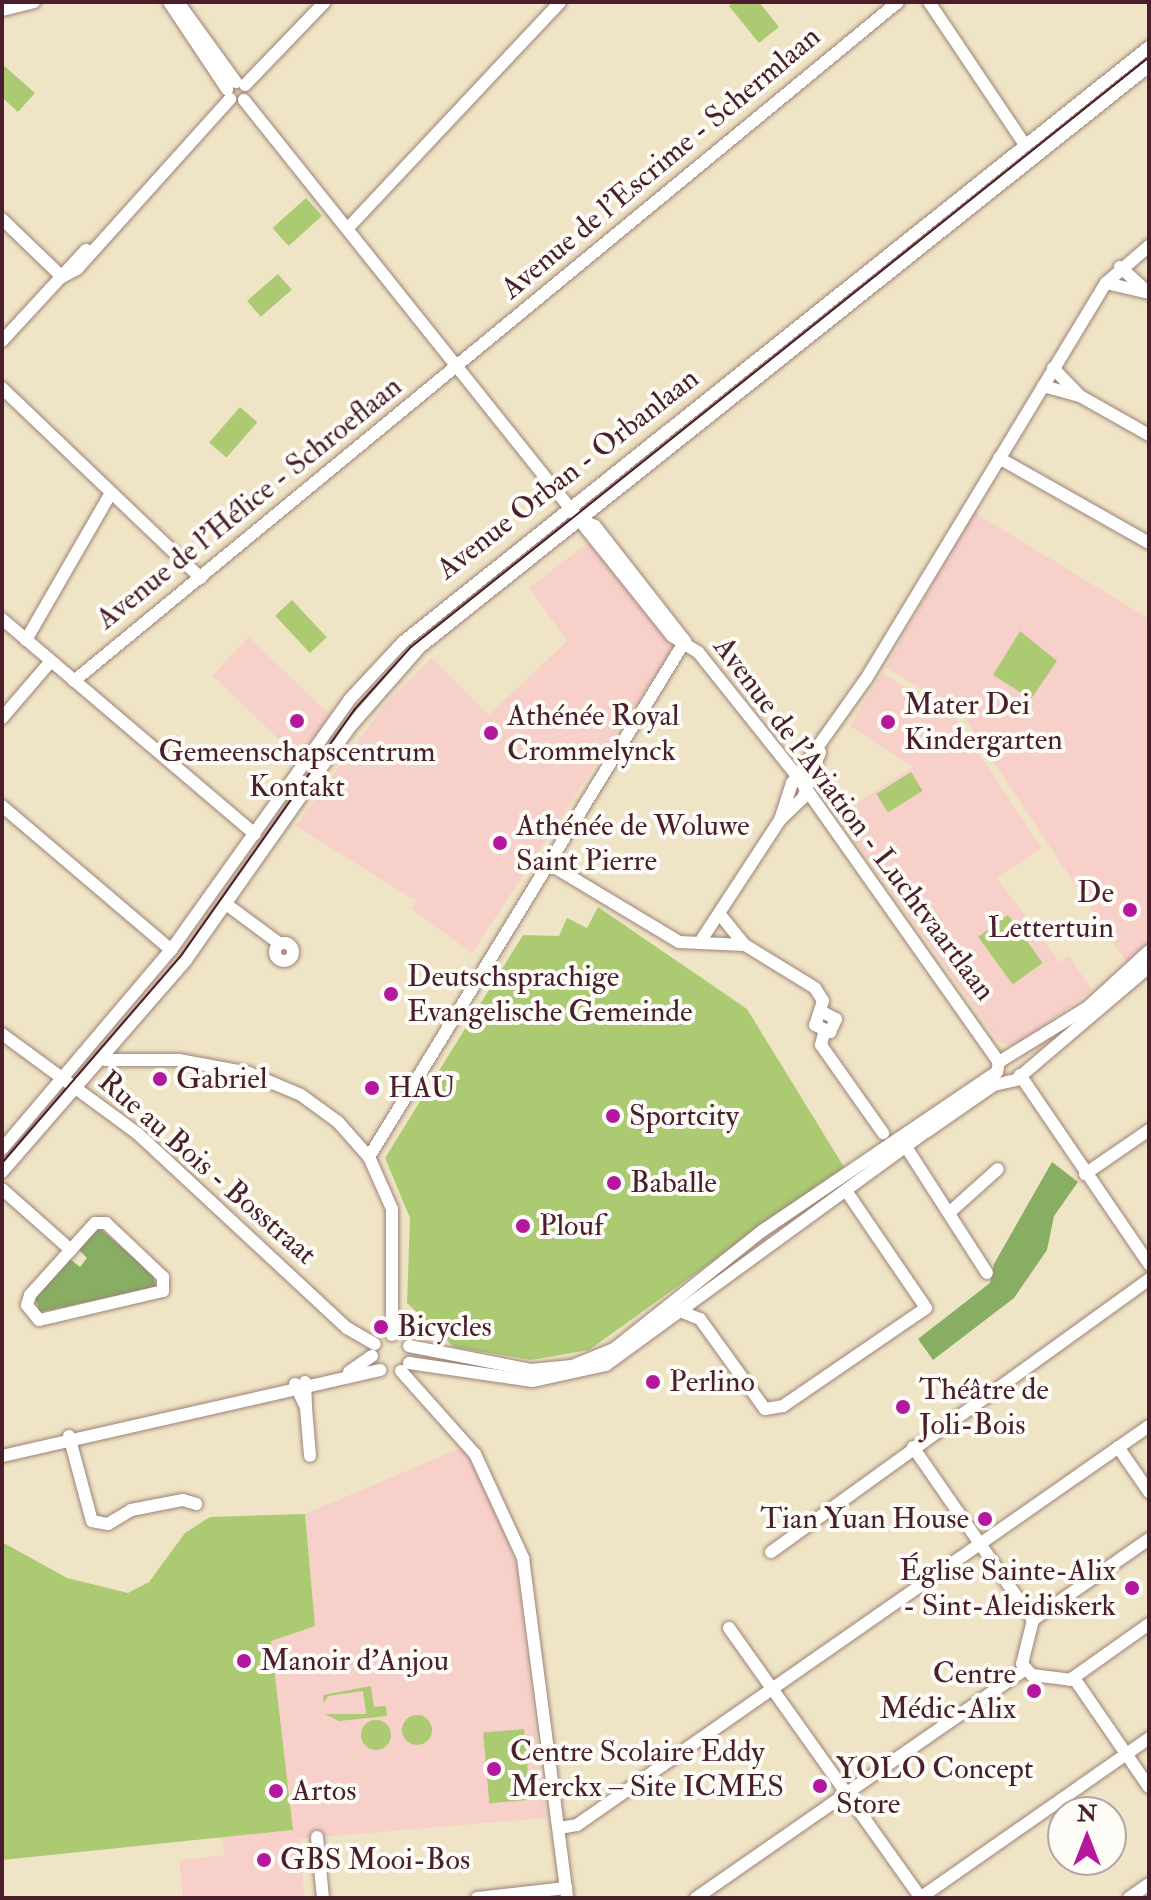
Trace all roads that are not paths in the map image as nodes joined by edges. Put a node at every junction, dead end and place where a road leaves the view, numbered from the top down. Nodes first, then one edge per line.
1 (34, 2) edge
2 (169, 2) edge
3 (178, 2) edge
4 (325, 2) edge
5 (560, 2) edge
6 (898, 2) edge
7 (929, 2) edge
8 (2, 10) edge
9 (1149, 47) edge
10 (1149, 66) edge
11 (234, 89) junction
12 (1025, 145) junction
13 (2, 219) edge
14 (348, 228) junction
15 (1149, 246) edge
16 (1120, 267) junction
17 (62, 277) junction
18 (1106, 283) junction
19 (1149, 293) edge
20 (2, 341) edge
21 (458, 365) junction
22 (1053, 368) junction
23 (1043, 386) junction
24 (2, 388) edge
25 (1080, 396) junction
26 (1149, 435) edge
27 (999, 458) junction
28 (111, 493) junction
29 (572, 505) junction
30 (582, 520) junction
31 (1149, 543) edge
32 (201, 578) junction
33 (2, 619) edge
34 (26, 640) junction
35 (685, 641) junction
36 (51, 661) junction
37 (74, 681) junction
38 (2, 718) edge
39 (820, 752) junction
40 (797, 776) junction
41 (807, 790) junction
42 (2, 806) edge
43 (780, 820) junction
44 (255, 834) junction
45 (551, 865) junction
46 (226, 904) junction
47 (722, 917) junction
48 (702, 939) junction
49 (280, 944) dead end
50 (745, 945) junction
51 (171, 950) junction
52 (1149, 951) edge
53 (1149, 967) edge
54 (107, 1028) junction
55 (2, 1034) edge
56 (120, 1041) junction
57 (105, 1060) junction
58 (1010, 1069) junction
59 (63, 1078) junction
60 (79, 1090) junction
61 (1149, 1130) edge
62 (883, 1133) dead end
63 (2, 1149) edge
64 (908, 1150) junction
65 (369, 1157) junction
66 (998, 1169) dead end
67 (2, 1172) edge
68 (1085, 1174) junction
69 (2, 1189) edge
70 (847, 1192) junction
71 (950, 1212) junction
72 (71, 1250) junction
73 (1149, 1264) edge
74 (987, 1273) dead end
75 (1149, 1279) edge
76 (680, 1311) junction
77 (392, 1335) junction
78 (409, 1346) junction
79 (374, 1350) junction
80 (430, 1365) junction
81 (405, 1367) junction
82 (380, 1370) junction
83 (301, 1386) junction
84 (419, 1389) junction
85 (1149, 1426) edge
86 (69, 1439) junction
87 (913, 1447) junction
88 (1118, 1447) junction
89 (2, 1454) edge
90 (310, 1456) dead end
91 (1149, 1492) edge
92 (196, 1504) dead end
93 (1149, 1539) edge
94 (979, 1544) junction
95 (771, 1552) dead end
96 (1033, 1620) junction
97 (1149, 1624) edge
98 (729, 1628) dead end
99 (1024, 1670) junction
100 (1074, 1678) junction
101 (772, 1689) junction
102 (1149, 1738) edge
103 (1126, 1754) junction
104 (1149, 1787) edge
105 (846, 1793) junction
106 (559, 1828) junction
107 (317, 1837) dead end
108 (1149, 1884) edge
109 (566, 1893) edge
110 (323, 1898) edge
111 (477, 1898) edge
112 (696, 1898) edge
113 (920, 1898) edge
114 (1130, 1898) edge

1 - 8 street
2 - 11 street
3 - 11 street
4 - 11 street
5 - 14 street
6 - 21 street, Avenue de l'Escrime - Schermlaan
7 - 12 street
9 - 12 street, Avenue Orban - Orbanlaan
10 - 30 street, Avenue Orban - Orbanlaan
11 - 14 street, Avenue de l'Aviation - Luchtvaartlaan
11 - 17 street
12 - 29 street, Avenue Orban - Orbanlaan
13 - 17 street
14 - 21 street, Avenue de l'Aviation - Luchtvaartlaan
15 - 16 street
16 - 18 street
16 - 19 street
17 - 20 street
18 - 19 street
18 - 22 street
21 - 29 street, Avenue de l'Aviation - Luchtvaartlaan
21 - 32 street, Avenue de l'Hélice - Schroeflaan
22 - 23 street
22 - 25 street
23 - 25 street
23 - 27 street
24 - 28 street
25 - 26 street
27 - 31 street
27 - 39 street
28 - 32 street
28 - 34 street
29 - 30 street, Avenue de l'Aviation - Luchtvaartlaan
29 - 44 street, Avenue Orban - Orbanlaan
30 - 35 street, Avenue de l'Aviation - Luchtvaartlaan
30 - 46 street, Avenue Orban - Orbanlaan
32 - 37 street, Avenue de l'Hélice - Schroeflaan
33 - 34 street
34 - 36 street
35 - 40 street, Avenue de l'Aviation - Luchtvaartlaan
35 - 45 street
36 - 37 street
36 - 38 street
37 - 44 street
39 - 40 street
39 - 41 street
40 - 41 street, Avenue de l'Aviation - Luchtvaartlaan
40 - 43 street
41 - 43 street
41 - 58 street, Avenue de l'Aviation - Luchtvaartlaan
42 - 51 street
43 - 47 street
44 - 51 street, Avenue Orban - Orbanlaan
45 - 48 street
45 - 65 street
46 - 49 street
46 - 56 street, Avenue Orban - Orbanlaan
47 - 48 street
47 - 50 street
48 - 50 street
50 - 62 street
51 - 54 street, Avenue Orban - Orbanlaan
52 - 58 street
53 - 58 street
54 - 56 street
54 - 59 street, Avenue Orban - Orbanlaan
55 - 59 street, Rue au Bois - Bosstraat
56 - 57 street, Avenue Orban - Orbanlaan
57 - 60 street, Avenue Orban - Orbanlaan
57 - 65 street
58 - 64 street
58 - 68 street, Avenue de l'Aviation - Luchtvaartlaan
58 - 78 street
59 - 60 street, Rue au Bois - Bosstraat
59 - 63 street, Avenue Orban - Orbanlaan
60 - 67 street, Avenue Orban - Orbanlaan
60 - 79 street, Rue au Bois - Bosstraat
61 - 68 street
64 - 70 street
64 - 71 street
65 - 77 street
66 - 71 street
68 - 73 street, Avenue de l'Aviation - Luchtvaartlaan
69 - 72 street
70 - 76 street
70 - 76 street
71 - 74 street
72 - 72 street
75 - 87 street
76 - 80 street
77 - 78 street
77 - 79 street
78 - 81 street
79 - 82 street
79 - 83 street
80 - 81 street
80 - 84 street
81 - 82 street
81 - 84 street
82 - 83 street
83 - 86 street
83 - 90 street
84 - 106 street
85 - 88 street
86 - 89 street
86 - 92 street
87 - 94 street
87 - 95 street
88 - 91 street
88 - 94 street
93 - 96 street
94 - 96 street
94 - 101 street
96 - 99 street
97 - 100 street
98 - 101 street
99 - 100 street
99 - 105 street
100 - 103 street
101 - 105 street
101 - 106 street
102 - 103 street
103 - 104 street
103 - 113 street
105 - 112 street
105 - 113 street
106 - 109 street
107 - 110 street
108 - 114 street
109 - 111 street

